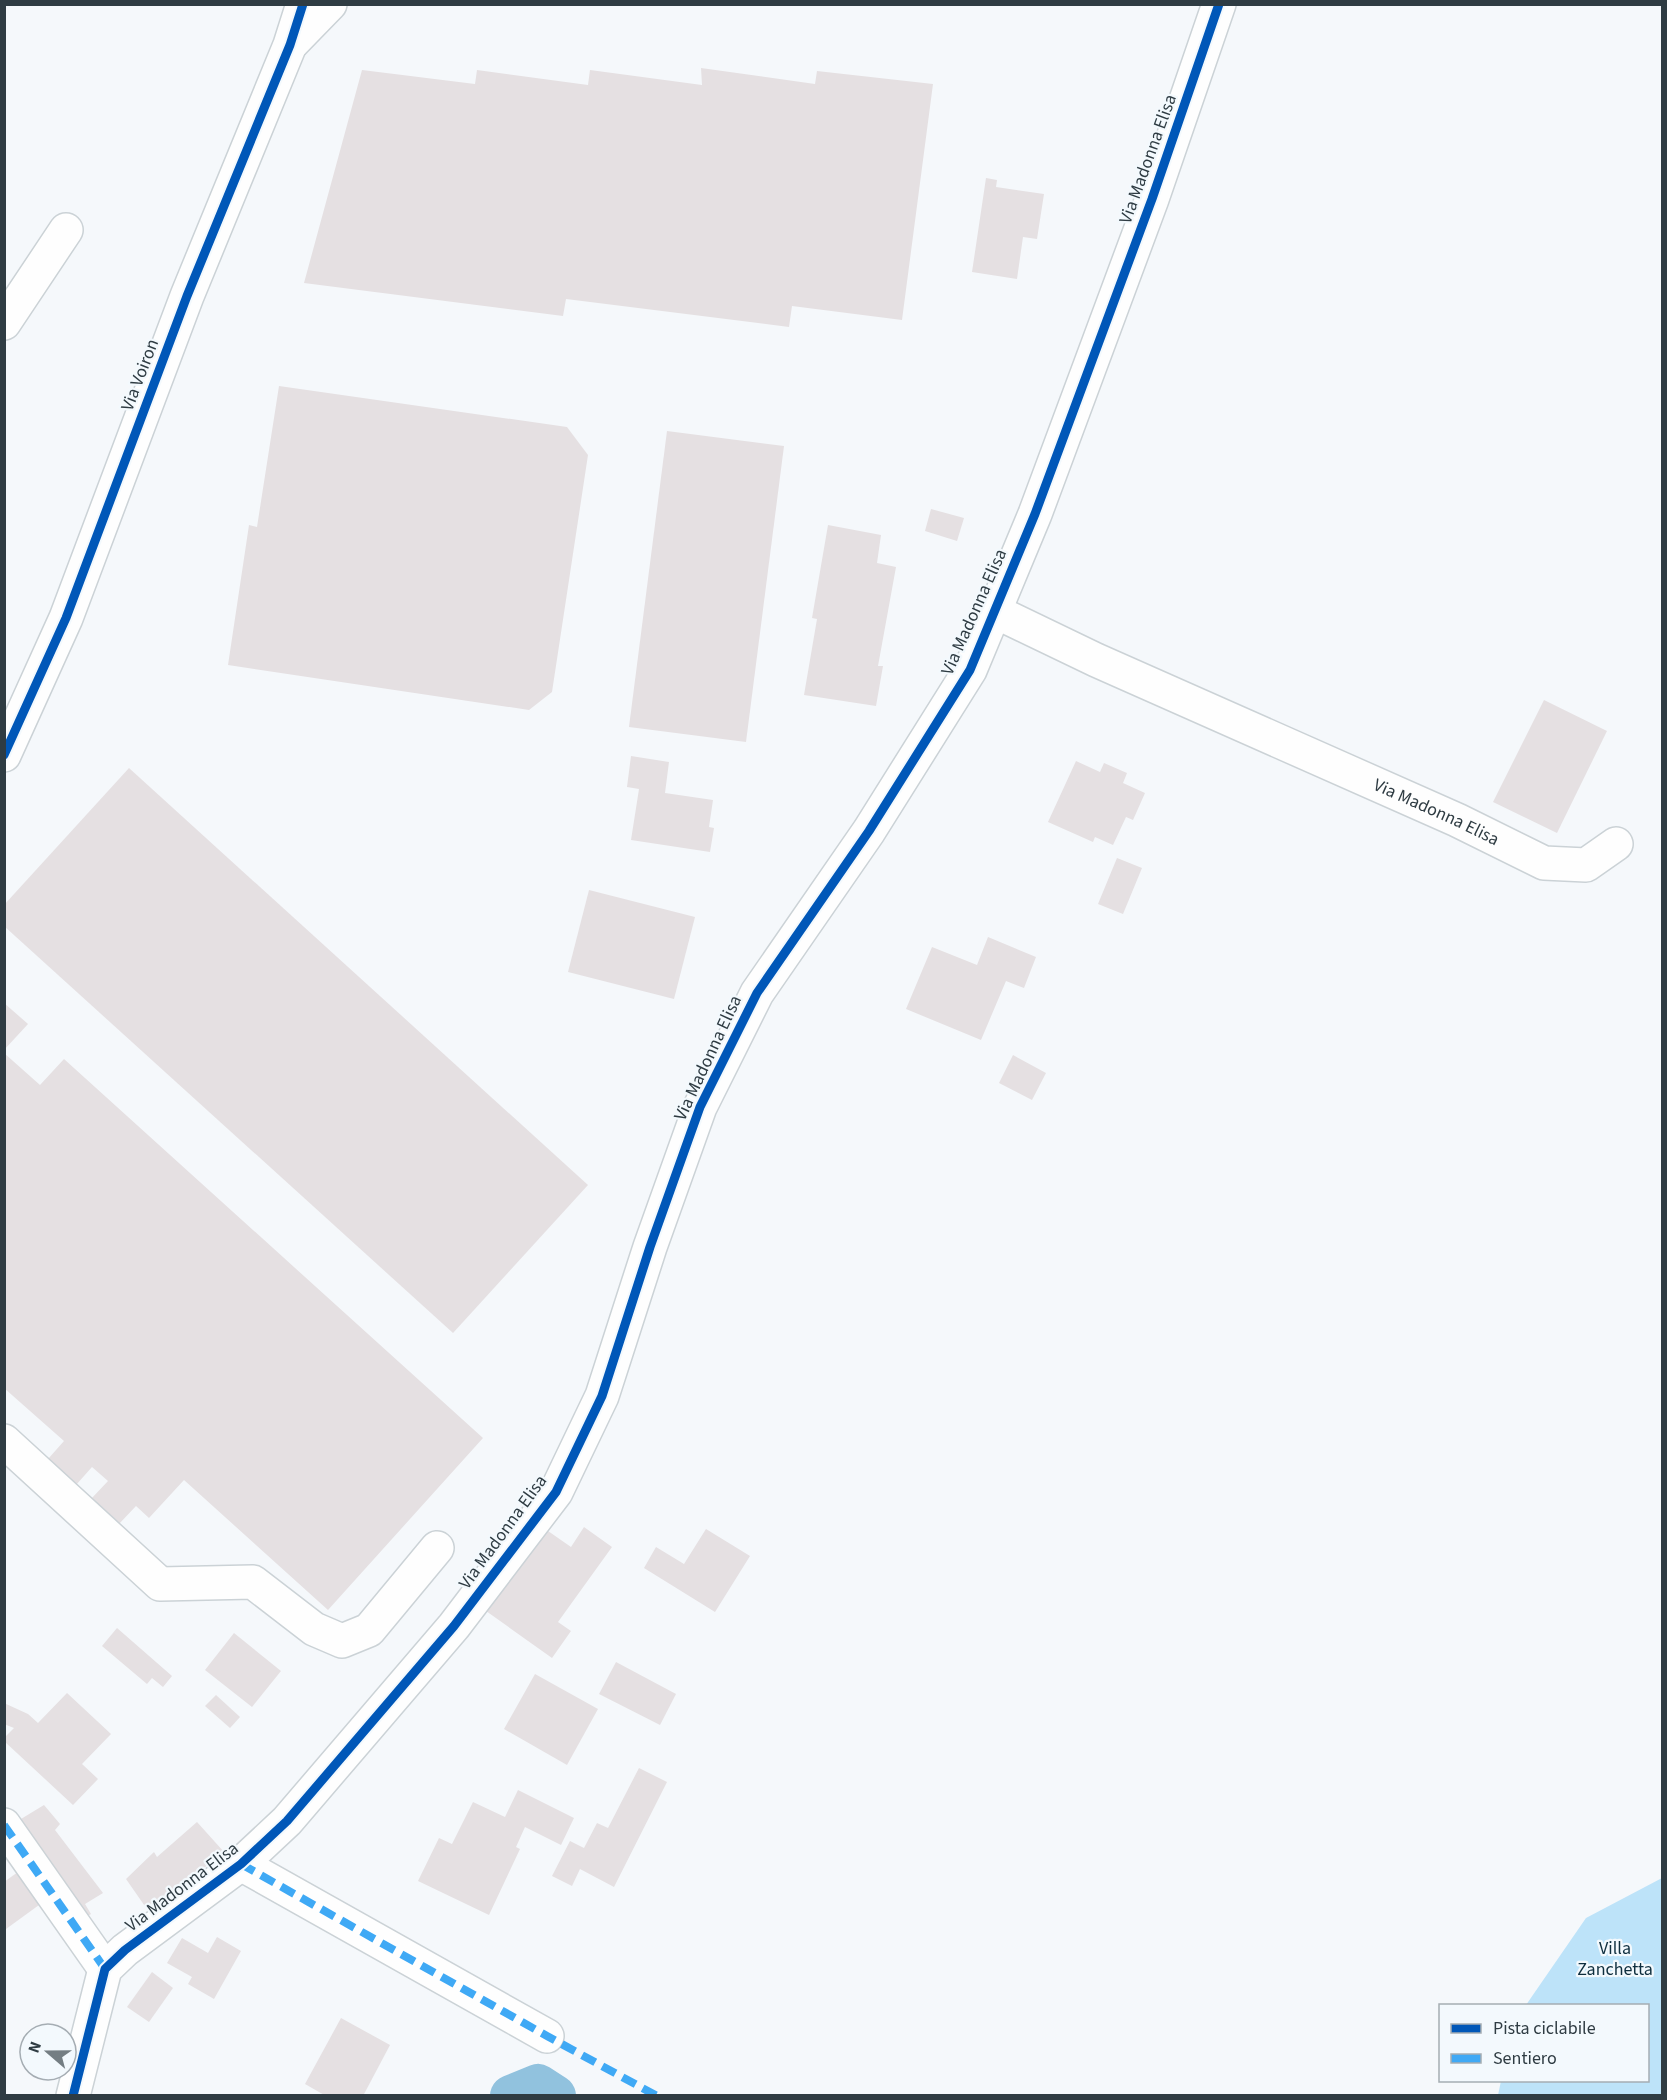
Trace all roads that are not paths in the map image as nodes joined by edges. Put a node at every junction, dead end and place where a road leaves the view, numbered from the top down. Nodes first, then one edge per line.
1 (303, 4) edge
2 (330, 4) edge
3 (1220, 4) edge
4 (290, 45) junction
5 (66, 230) dead end
6 (4, 323) edge
7 (994, 611) junction
8 (4, 755) edge
9 (1616, 844) dead end
10 (4, 1441) edge
11 (437, 1548) dead end
12 (4, 1825) edge
13 (241, 1864) junction
14 (105, 1969) junction
15 (547, 2036) dead end
16 (73, 2096) edge

1 - 4 street, Via Voiron
2 - 4 street, Via Voiron
3 - 7 street, Via Madonna Elisa
4 - 8 street, Via Voiron
5 - 6 street
7 - 9 street, Via Madonna Elisa
7 - 13 street, Via Madonna Elisa
10 - 11 street
12 - 14 street
13 - 14 street, Via Madonna Elisa
13 - 15 street, Via Madonna Elisa
14 - 16 street

